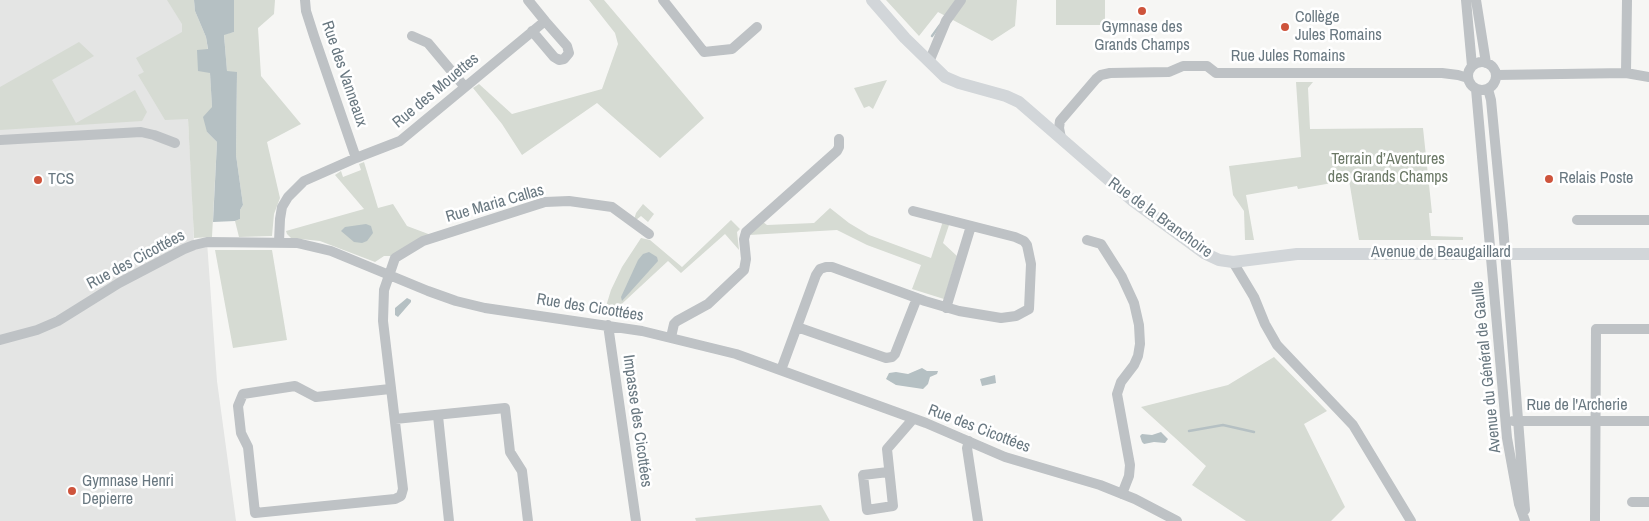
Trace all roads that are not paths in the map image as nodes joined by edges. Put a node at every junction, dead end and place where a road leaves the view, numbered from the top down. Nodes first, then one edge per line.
1 (305, 0) edge
2 (528, 0) edge
3 (663, 0) edge
4 (872, 0) edge
5 (961, 0) edge
6 (1466, 0) edge
7 (1476, 0) edge
8 (1627, 0) edge
9 (545, 21) junction
10 (757, 27) dead end
11 (532, 31) junction
12 (412, 36) dead end
13 (929, 62) junction
14 (1486, 63) junction
15 (1472, 66) junction
16 (1626, 74) junction
17 (1496, 75) junction
18 (1649, 77) edge
19 (1468, 78) junction
20 (464, 86) junction
21 (1488, 88) junction
22 (1476, 89) junction
23 (1061, 138) junction
24 (839, 139) dead end
25 (0, 140) edge
26 (175, 143) dead end
27 (356, 158) junction
28 (913, 211) dead end
29 (1577, 220) dead end
30 (1649, 220) edge
31 (971, 226) junction
32 (649, 234) dead end
33 (1087, 240) dead end
34 (279, 242) junction
35 (1491, 253) junction
36 (1504, 253) junction
37 (1649, 254) edge
38 (1233, 262) junction
39 (389, 276) junction
40 (916, 298) junction
41 (946, 308) junction
42 (608, 325) junction
43 (797, 326) junction
44 (1649, 329) edge
45 (670, 337) junction
46 (0, 340) edge
47 (781, 370) junction
48 (390, 389) junction
49 (438, 416) junction
50 (395, 419) junction
51 (913, 419) junction
52 (1505, 421) junction
53 (1518, 421) junction
54 (1595, 421) junction
55 (1649, 421) edge
56 (969, 441) junction
57 (888, 472) dead end
58 (1122, 494) junction
59 (1632, 502) dead end
60 (1649, 502) edge
61 (449, 521) edge
62 (528, 521) edge
63 (636, 521) edge
64 (978, 521) edge
65 (1177, 521) edge
66 (1410, 521) edge
67 (1525, 521) edge
68 (1595, 521) edge

1 - 27 street, Rue des Vanneaux
2 - 9 street
3 - 10 street
4 - 13 main road, Rue de la Branchoire
5 - 13 street
6 - 15 street
7 - 14 street
8 - 16 street
9 - 11 street, Rue des Mouettes
9 - 11 street
11 - 20 street, Rue des Mouettes
12 - 20 street
13 - 23 main road, Rue de la Branchoire
14 - 15 street
14 - 17 street
15 - 19 street
16 - 17 street
16 - 18 street
17 - 21 street
19 - 22 street
19 - 23 street, Rue Jules Romains
20 - 27 street, Rue des Mouettes
21 - 22 street
21 - 36 street, Avenue du Général de Gaulle
22 - 35 street, Avenue du Général de Gaulle
23 - 38 main road, Rue de la Branchoire
24 - 45 street
25 - 26 street
27 - 34 street, Rue des Mouettes
28 - 31 street
29 - 30 street
31 - 41 street
31 - 41 street
32 - 39 street, Rue Maria Callas
33 - 58 street
34 - 39 street, Rue des Cicottées
34 - 46 street, Rue des Cicottées
35 - 36 main road, Avenue de Beaugaillard
35 - 38 main road, Avenue de Beaugaillard
35 - 52 street, Avenue du Général de Gaulle
36 - 37 main road, Avenue de Beaugaillard
36 - 53 street, Avenue du Général de Gaulle
38 - 66 street, Rue de la Branchoire
39 - 42 street, Rue des Cicottées
39 - 48 street, Rue Maria Callas
40 - 41 street
40 - 43 street
40 - 43 street
42 - 45 street, Rue des Cicottées
42 - 63 street, Impasse des Cicottées
43 - 47 street
44 - 54 street
45 - 47 street, Rue des Cicottées
47 - 51 street, Rue des Cicottées
48 - 50 street, Rue Maria Callas
48 - 50 street, Rue Maria Callas
49 - 50 street
49 - 61 street
49 - 62 street
51 - 56 street, Rue des Cicottées
51 - 57 street
52 - 53 street, Rue de l'Archerie
52 - 67 street, Avenue du Général de Gaulle
53 - 54 street, Rue de l'Archerie
53 - 67 street, Avenue du Général de Gaulle
54 - 55 street, Rue de l'Archerie
54 - 68 street
56 - 58 street, Rue des Cicottées
56 - 64 street
58 - 65 street, Rue des Cicottées
59 - 60 street

